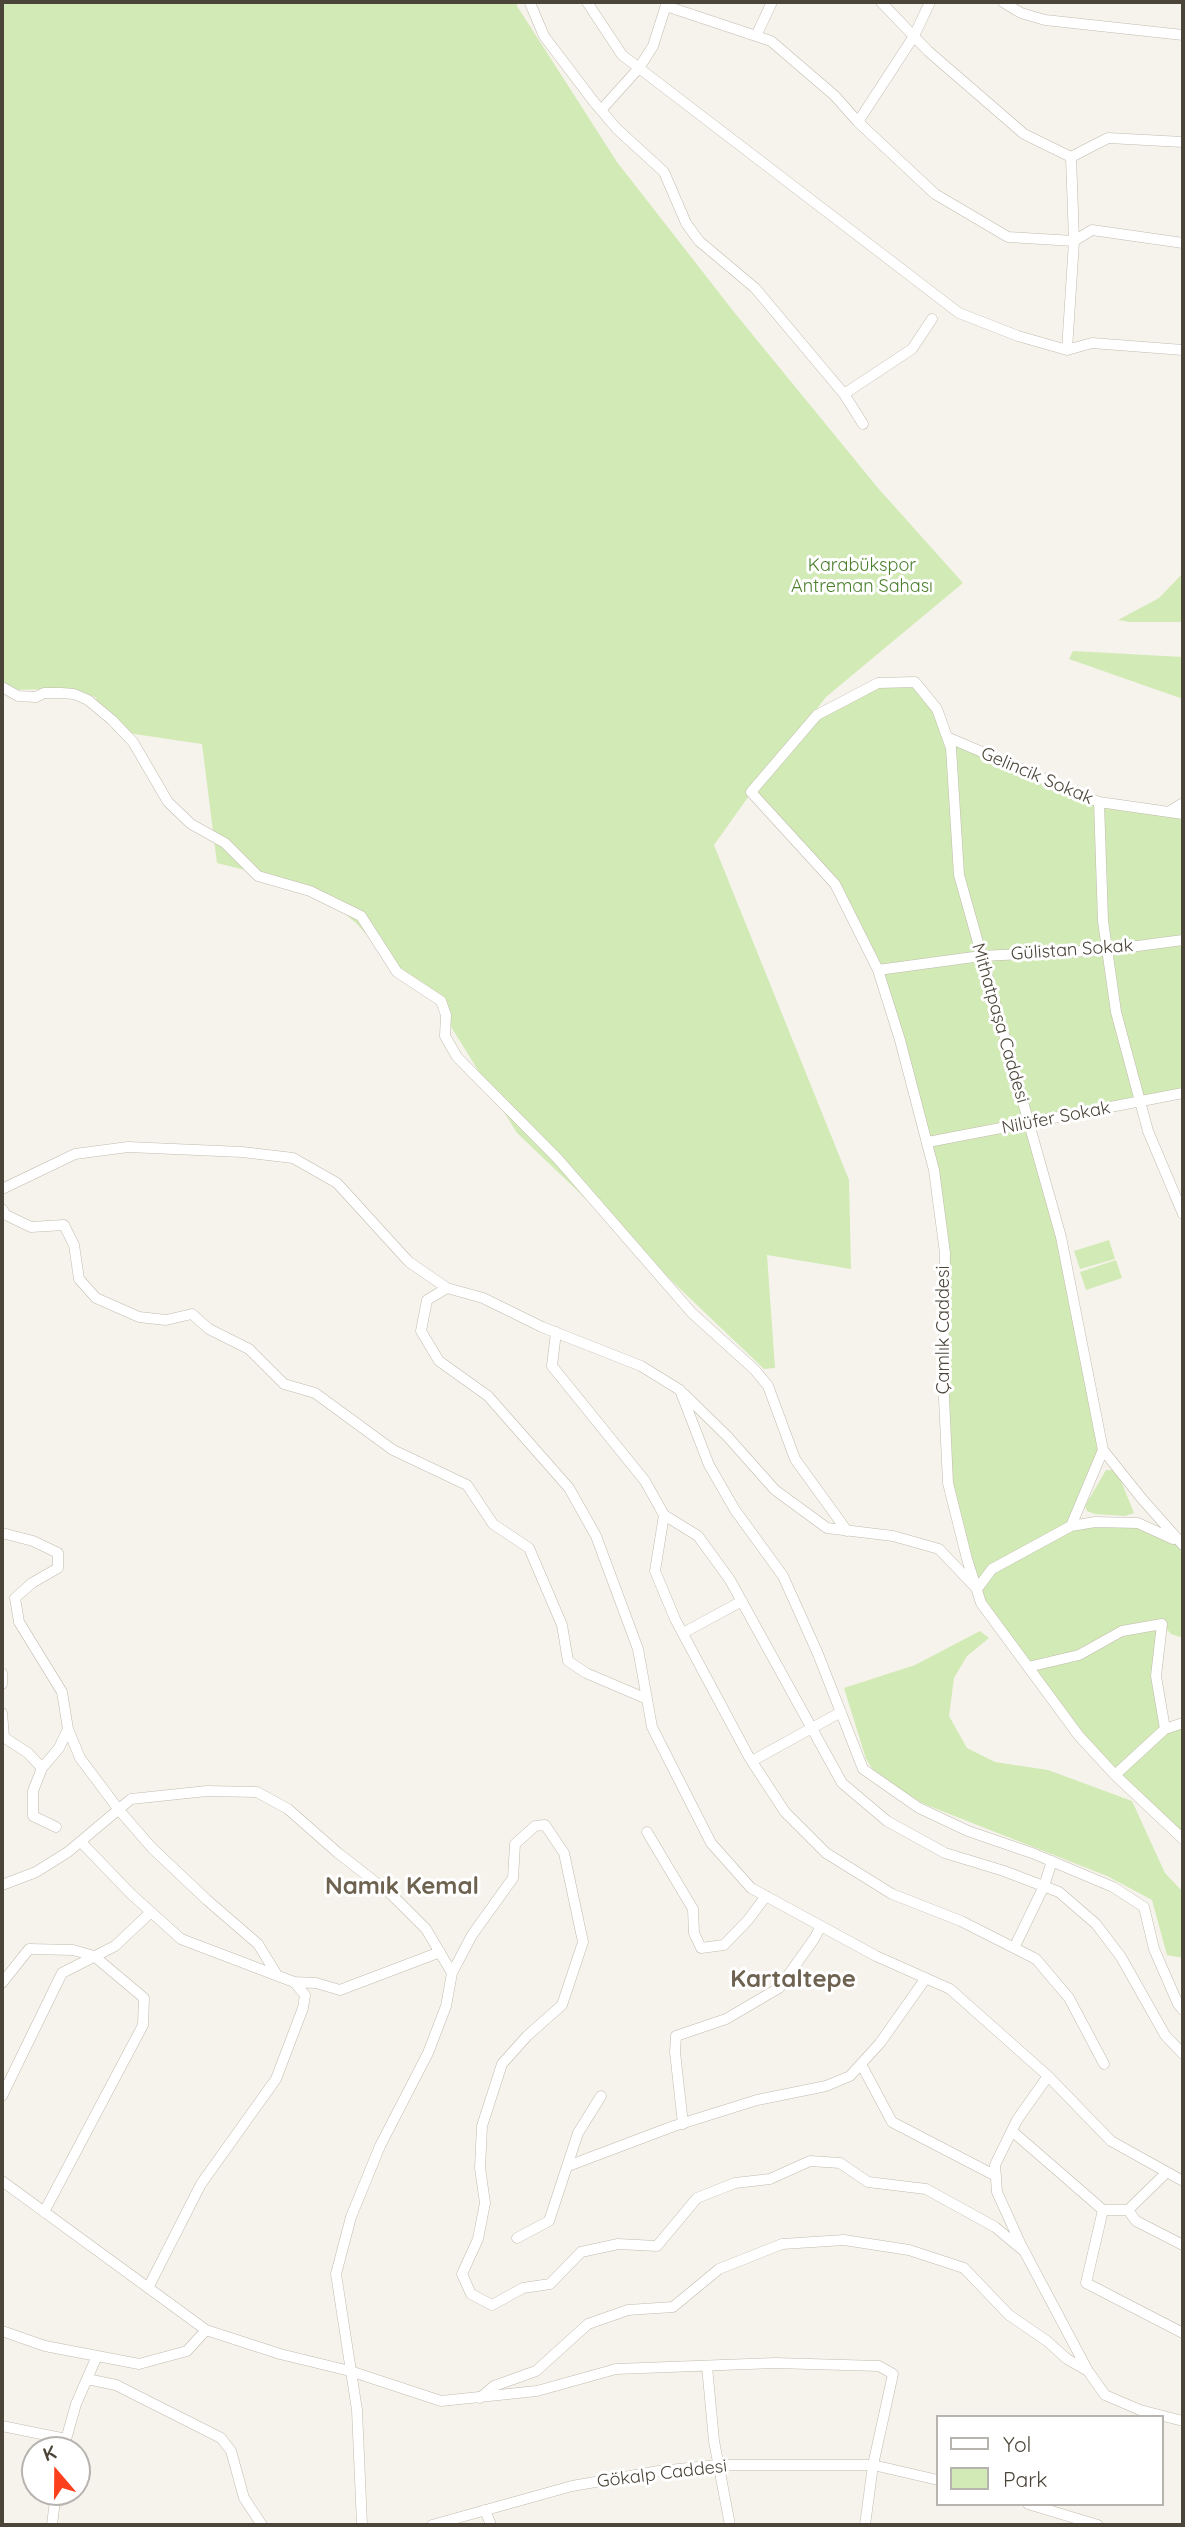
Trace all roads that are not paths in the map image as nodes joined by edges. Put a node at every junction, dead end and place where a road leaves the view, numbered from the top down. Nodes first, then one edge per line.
1 (587, 2) edge
2 (772, 2) edge
3 (881, 2) edge
4 (930, 2) edge
5 (1003, 2) edge
6 (530, 3) edge
7 (667, 4) edge
8 (755, 36) junction
9 (914, 36) junction
10 (1183, 36) edge
11 (639, 68) junction
12 (601, 109) junction
13 (858, 122) junction
14 (1183, 142) edge
15 (1071, 157) junction
16 (1074, 241) junction
17 (1183, 243) edge
18 (932, 319) dead end
19 (1067, 350) junction
20 (1183, 350) edge
21 (844, 394) junction
22 (863, 424) dead end
23 (2, 687) edge
24 (947, 737) junction
25 (751, 792) joint
26 (1099, 802) junction
27 (1183, 805) edge
28 (1170, 811) junction
29 (1183, 814) edge
30 (1183, 940) edge
31 (1107, 950) junction
32 (981, 956) junction
33 (878, 970) junction
34 (1183, 1093) edge
35 (1139, 1102) junction
36 (1029, 1124) junction
37 (928, 1142) junction
38 (2, 1189) edge
39 (2, 1209) edge
40 (1183, 1214) edge
41 (447, 1289) junction
42 (556, 1332) junction
43 (680, 1390) junction
44 (1103, 1450) junction
45 (664, 1515) junction
46 (1071, 1526) junction
47 (847, 1531) junction
48 (2, 1533) edge
49 (1180, 1543) edge
50 (977, 1588) junction
51 (742, 1601) junction
52 (682, 1633) junction
53 (1028, 1667) junction
54 (2, 1673) edge
55 (2, 1684) edge
56 (647, 1699) junction
57 (841, 1712) junction
58 (2, 1713) edge
59 (1183, 1723) edge
60 (68, 1729) junction
61 (1165, 1729) junction
62 (812, 1730) junction
63 (3, 1737) edge
64 (752, 1761) junction
65 (42, 1768) junction
66 (1115, 1774) junction
67 (119, 1810) junction
68 (56, 1826) dead end
69 (647, 1832) dead end
70 (1183, 1839) edge
71 (80, 1842) junction
72 (1052, 1861) junction
73 (2, 1885) edge
74 (1044, 1886) junction
75 (766, 1896) junction
76 (151, 1912) junction
77 (821, 1926) junction
78 (1014, 1948) junction
79 (440, 1952) junction
80 (94, 1956) junction
81 (452, 1973) junction
82 (277, 1976) junction
83 (926, 1978) junction
84 (294, 1982) junction
85 (2, 1983) edge
86 (1183, 2010) edge
87 (1183, 2054) edge
88 (861, 2064) junction
89 (1104, 2064) dead end
90 (1048, 2076) junction
91 (2, 2096) edge
92 (601, 2096) dead end
93 (684, 2123) junction
94 (1012, 2131) junction
95 (568, 2166) junction
96 (1167, 2172) junction
97 (996, 2176) junction
98 (2, 2181) edge
99 (1183, 2181) edge
100 (1103, 2210) junction
101 (1128, 2210) junction
102 (44, 2212) junction
103 (517, 2238) dead end
104 (1183, 2245) edge
105 (1025, 2252) junction
106 (148, 2288) junction
107 (206, 2330) junction
108 (2, 2331) edge
109 (1183, 2333) edge
110 (97, 2356) junction
111 (707, 2365) junction
112 (350, 2371) junction
113 (1088, 2371) junction
114 (87, 2379) junction
115 (480, 2399) junction
116 (1160, 2415) edge
117 (1164, 2416) edge
118 (1183, 2421) edge
119 (2, 2426) edge
120 (51, 2436) edge
121 (67, 2436) edge
122 (718, 2465) junction
123 (873, 2465) junction
124 (936, 2480) edge
125 (54, 2506) edge
126 (1035, 2506) edge
127 (485, 2510) junction
128 (52, 2525) edge
129 (262, 2525) edge
130 (362, 2525) edge
131 (432, 2525) edge
132 (491, 2525) edge
133 (730, 2525) edge
134 (865, 2525) edge
135 (1098, 2525) edge

1 - 11 street
2 - 8 street
3 - 9 street
4 - 9 street
5 - 10 street
6 - 12 street
7 - 8 street
7 - 11 street
8 - 13 street
9 - 13 street
9 - 15 street
11 - 12 street
11 - 19 street
12 - 21 street
13 - 16 street
14 - 15 street
15 - 16 street
16 - 17 street
16 - 19 street
18 - 21 street
19 - 20 street
21 - 22 street
23 - 47 street
24 - 25 street, Mithatpaşa Caddesi
24 - 26 street, Gelincik Sokak
24 - 32 street, Mithatpaşa Caddesi
25 - 33 street, Çamlık Caddesi
26 - 28 street, Gelincik Sokak
26 - 31 street
27 - 28 street
28 - 29 street, Gelincik Sokak
30 - 31 street, Gülistan Sokak
31 - 32 street, Gülistan Sokak
31 - 35 street
32 - 33 street, Gülistan Sokak
32 - 36 street, Mithatpaşa Caddesi
33 - 37 street, Çamlık Caddesi
34 - 35 street, Nilüfer Sokak
35 - 36 street, Nilüfer Sokak
35 - 40 street
36 - 37 street, Nilüfer Sokak
36 - 44 street, Mithatpaşa Caddesi
37 - 50 street, Çamlık Caddesi
38 - 41 street
39 - 56 street
41 - 42 street
41 - 56 street
42 - 43 street
42 - 45 street
43 - 47 street
43 - 57 street
44 - 46 street
44 - 49 street, Mithatpaşa Caddesi
45 - 51 street
45 - 52 street
46 - 49 street
46 - 50 street
47 - 50 street
48 - 60 street
50 - 53 street, Çamlık Caddesi
51 - 52 street
51 - 62 street
52 - 64 street
53 - 61 street
53 - 66 street, Çamlık Caddesi
54 - 55 street
56 - 75 street
57 - 62 street
57 - 72 street
58 - 63 street
59 - 61 street
60 - 65 street
60 - 67 street
61 - 66 street
62 - 64 street
62 - 74 street
63 - 65 street
64 - 78 street
65 - 68 street
66 - 70 street, Çamlık Caddesi
67 - 71 street
67 - 79 street
67 - 82 street
69 - 75 street
71 - 73 street
71 - 76 street
72 - 74 street
72 - 86 street
74 - 78 street
74 - 87 street
75 - 77 street
76 - 80 street
76 - 82 street
77 - 83 street
77 - 93 street
78 - 89 street
79 - 81 street
79 - 84 street
80 - 85 street
80 - 91 street
80 - 102 street
81 - 105 street
81 - 112 street
82 - 84 street
83 - 88 street
83 - 90 street
84 - 106 street
88 - 93 street
88 - 97 street
90 - 94 street
90 - 96 street
92 - 95 street
93 - 95 street
94 - 97 street
94 - 100 street
95 - 103 street
96 - 99 street
96 - 101 street
97 - 105 street
98 - 102 street
100 - 101 street
100 - 109 street
101 - 104 street
102 - 106 street
105 - 113 street
106 - 107 street
107 - 110 street
107 - 112 street
108 - 110 street
110 - 114 street
111 - 115 street
111 - 122 street
111 - 123 street
112 - 115 street
112 - 130 street
113 - 115 street
113 - 116 street
114 - 121 street
114 - 129 street
117 - 118 street
119 - 120 street
122 - 123 street, Gökalp Caddesi
122 - 127 street, Gökalp Caddesi
122 - 133 street
123 - 124 street, Gökalp Caddesi
123 - 134 street
125 - 128 street
126 - 135 street
127 - 131 street, Gökalp Caddesi
127 - 132 street

